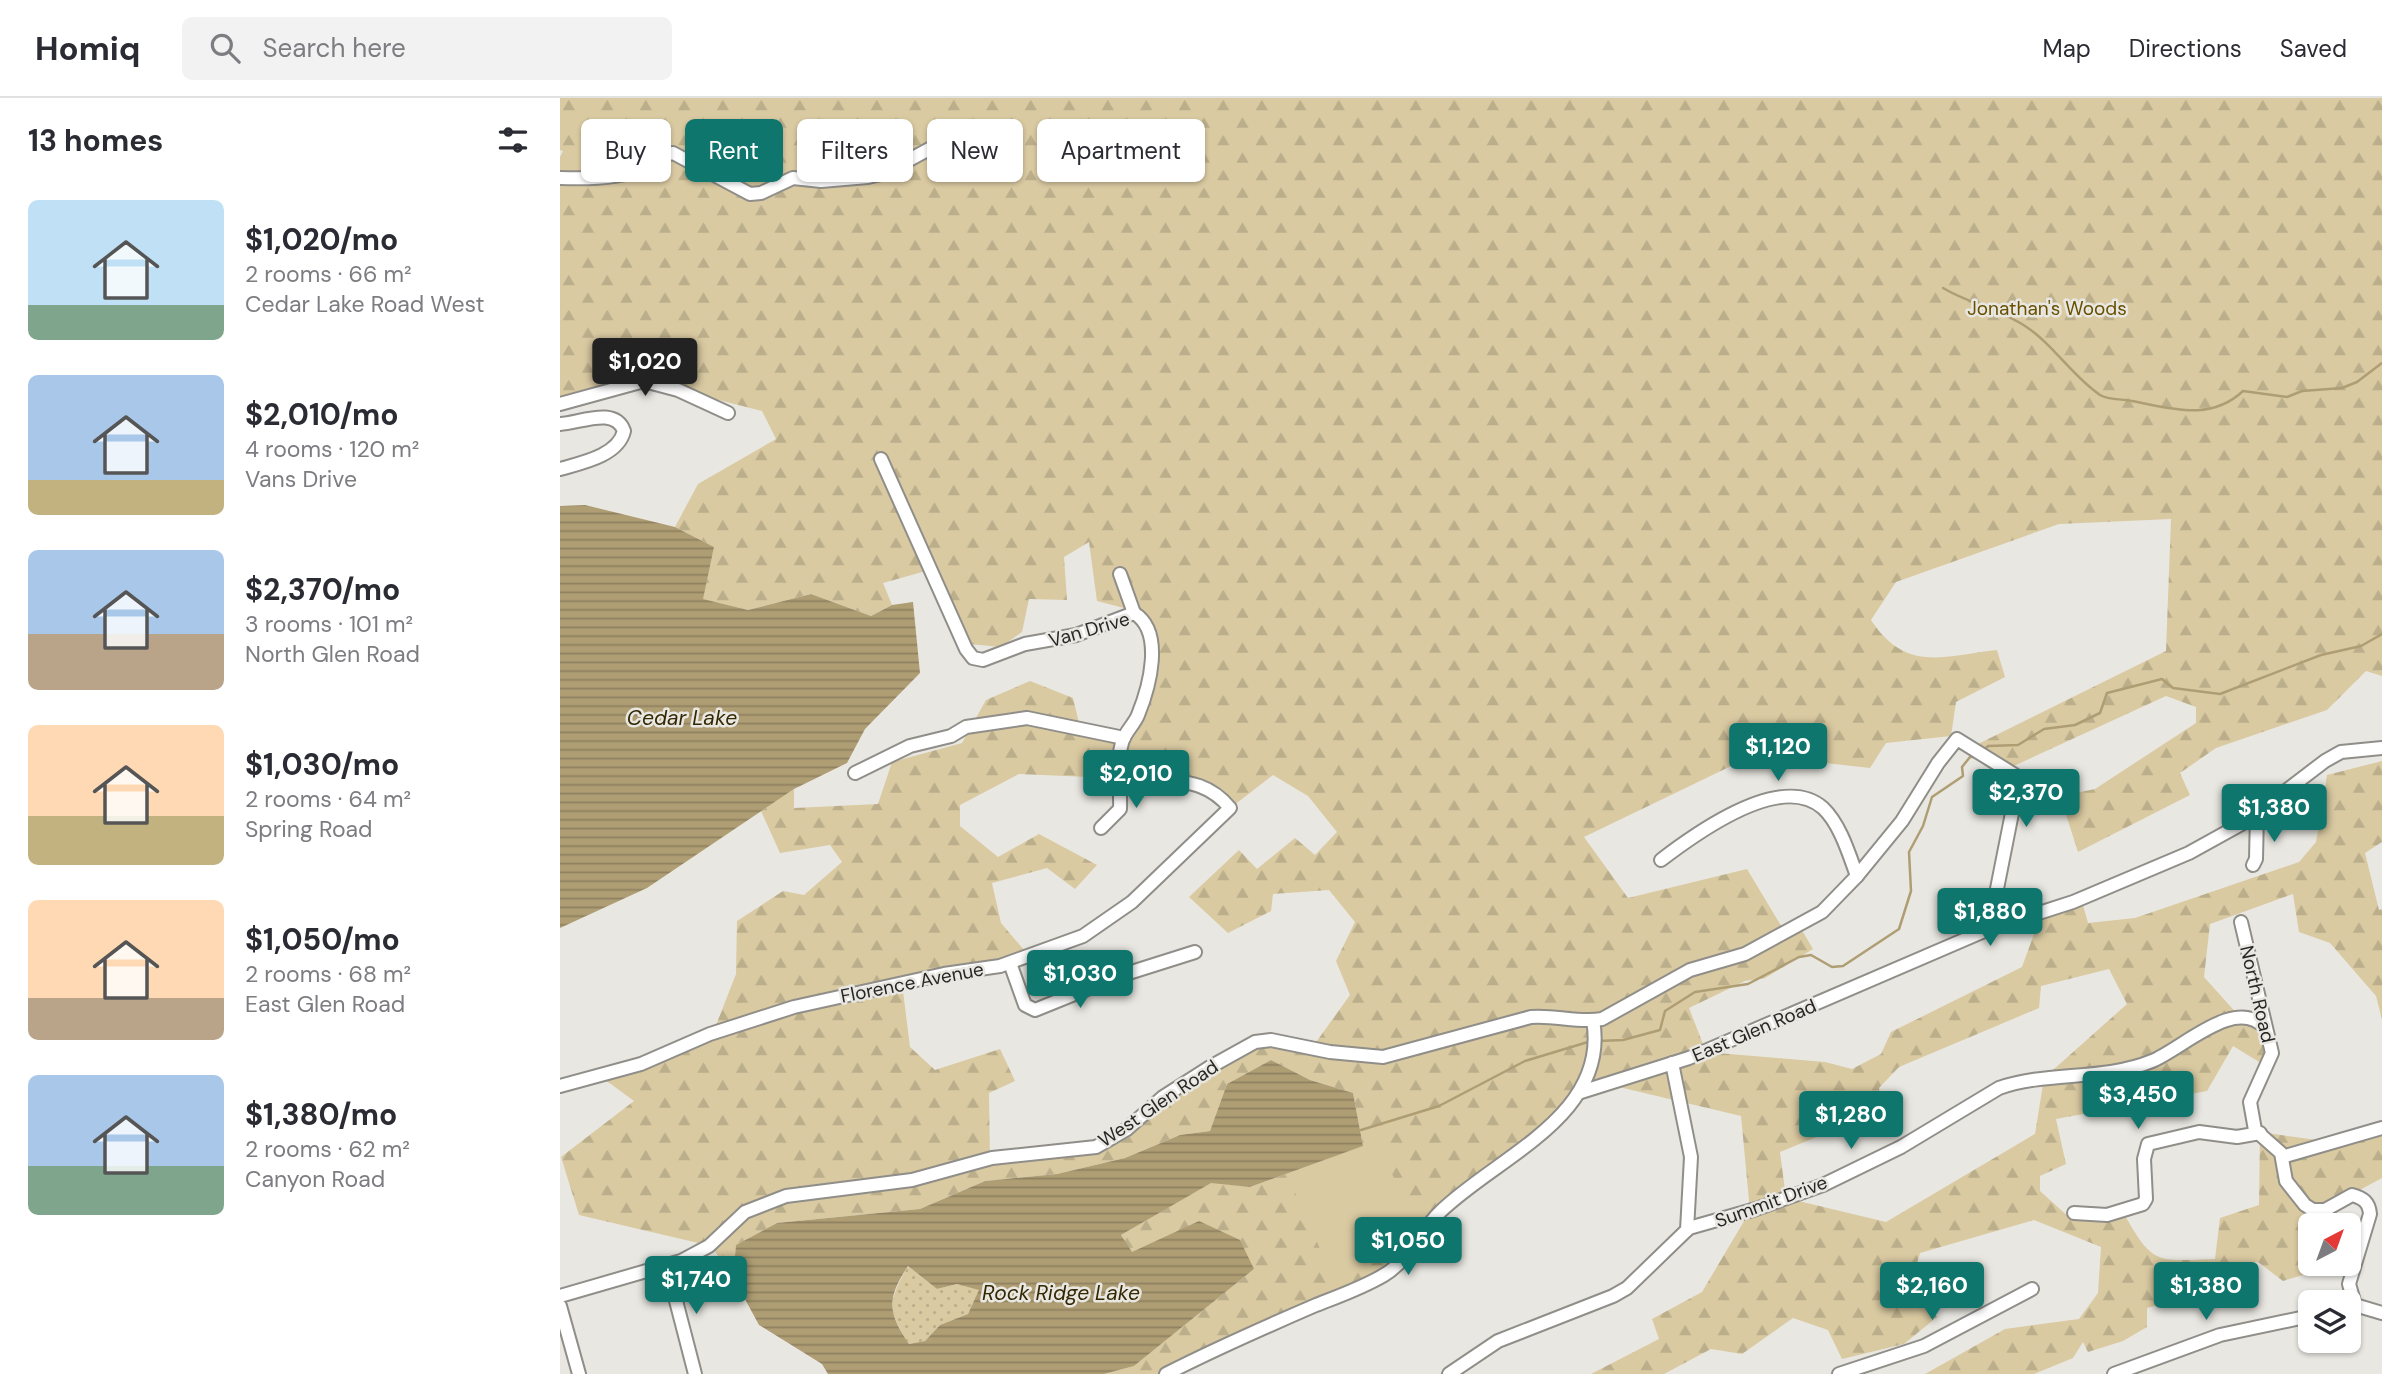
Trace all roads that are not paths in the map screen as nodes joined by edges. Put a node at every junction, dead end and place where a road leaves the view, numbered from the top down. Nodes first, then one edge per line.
1 (927, 150) edge
2 (560, 178) edge
3 (560, 404) edge
4 (728, 413) dead end
5 (560, 424) edge
6 (881, 459) dead end
7 (560, 470) edge
8 (1120, 574) dead end
9 (1134, 613) junction
10 (1124, 738) junction
11 (2382, 748) edge
12 (1121, 769) junction
13 (855, 773) dead end
14 (2258, 813) junction
15 (1101, 828) dead end
16 (1661, 860) dead end
17 (2252, 865) dead end
18 (1857, 876) junction
19 (2241, 922) dead end
20 (1989, 929) junction
21 (1195, 952) dead end
22 (1010, 963) junction
23 (2265, 1028) junction
24 (1595, 1032) junction
25 (1671, 1063) junction
26 (560, 1086) edge
27 (1581, 1092) junction
28 (2382, 1128) edge
29 (2260, 1133) junction
30 (2282, 1157) junction
31 (2074, 1213) dead end
32 (1687, 1230) junction
33 (667, 1266) junction
34 (2032, 1289) dead end
35 (2350, 1290) edge
36 (560, 1296) edge
37 (560, 1306) edge
38 (2361, 1306) edge
39 (2382, 1313) edge
40 (2298, 1319) edge
41 (579, 1374) edge
42 (695, 1374) edge
43 (1166, 1374) edge
44 (1449, 1374) edge
45 (1839, 1374) edge
46 (2114, 1374) edge

1 - 2 street
3 - 4 street
5 - 7 street
6 - 9 street, Van Drive
8 - 9 street
9 - 10 street, Van Drive
10 - 12 street, Van Drive
10 - 13 street
11 - 14 street, East Glen Road
12 - 15 street, Van Drive
12 - 22 street, Florence Avenue
14 - 17 street
14 - 20 street, East Glen Road
16 - 18 street
18 - 20 street
18 - 24 street
19 - 23 street, North Road
20 - 25 street, East Glen Road
21 - 22 street
22 - 26 street, Florence Avenue
23 - 29 street, North Road
23 - 32 street, Summit Drive
24 - 27 street
24 - 33 street, West Glen Road
25 - 27 street, East Glen Road
25 - 32 street
27 - 43 street, East Glen Road
28 - 30 street
29 - 30 street, North Road
29 - 31 street
30 - 35 street, North Road
32 - 44 street, Summit Drive
33 - 36 street, West Glen Road
33 - 42 street
34 - 45 street
37 - 41 street
38 - 39 street, North Road
40 - 46 street

